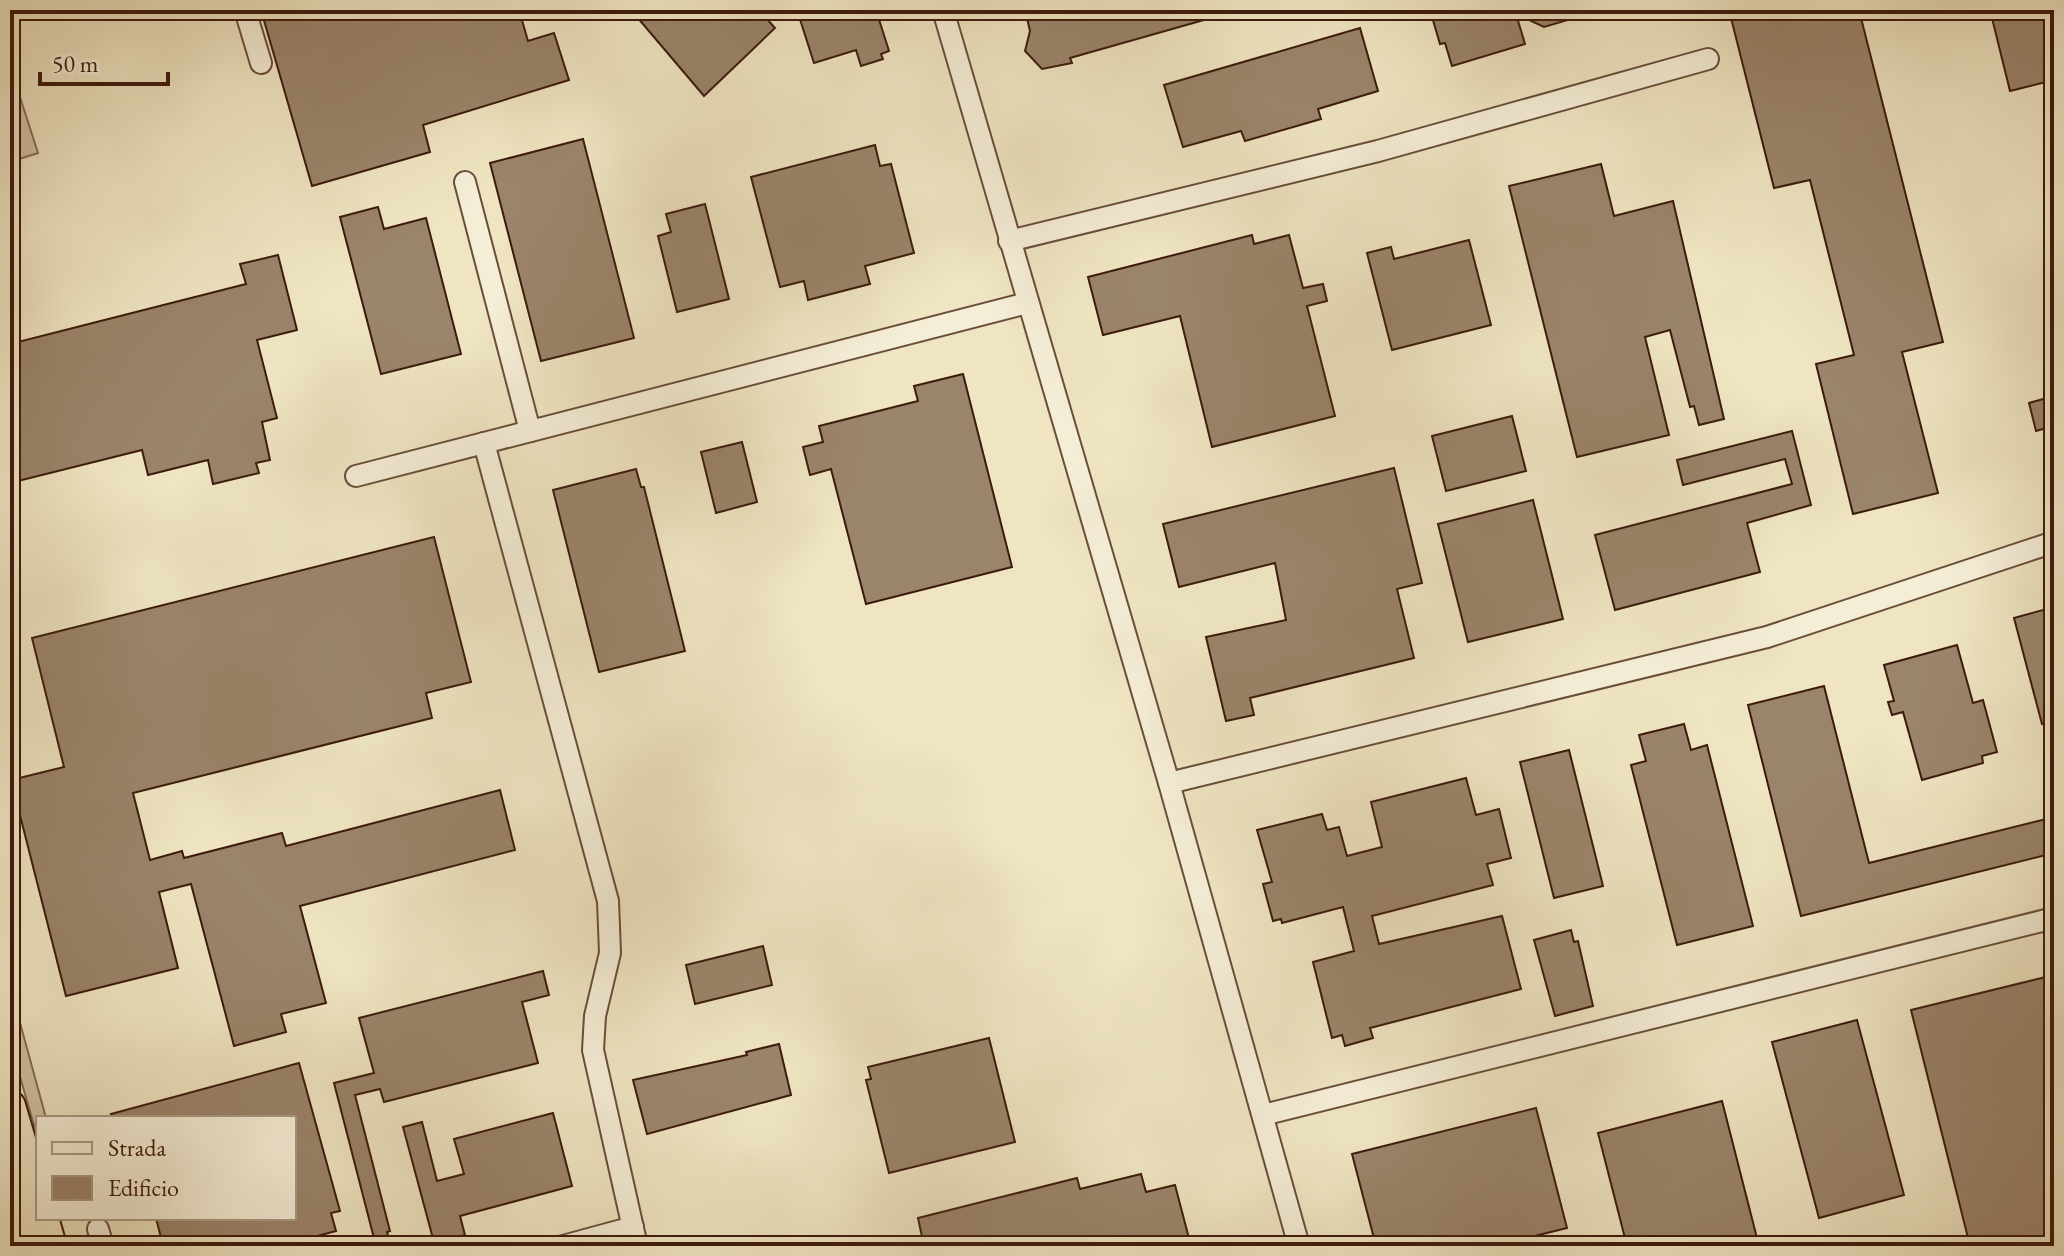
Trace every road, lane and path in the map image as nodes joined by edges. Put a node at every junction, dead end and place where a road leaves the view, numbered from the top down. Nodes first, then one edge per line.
1 (245, 10) edge
2 (943, 10) edge
3 (1708, 59) dead end
4 (261, 63) dead end
5 (465, 182) dead end
6 (1009, 241) junction
7 (1027, 303) junction
8 (530, 431) junction
9 (484, 443) junction
10 (356, 476) dead end
11 (2054, 542) edge
12 (1169, 783) junction
13 (2054, 918) edge
14 (10, 1106) edge
15 (1263, 1115) junction
16 (10, 1185) edge
17 (36, 1194) edge
18 (44, 1220) edge
19 (635, 1237) edge
20 (28, 1246) edge
21 (51, 1246) edge
22 (563, 1246) edge
23 (1299, 1246) edge

1 - 4 street
2 - 6 street
3 - 6 street
5 - 8 street
6 - 7 street
7 - 8 street
7 - 12 street
8 - 9 street
9 - 10 street
9 - 19 street
11 - 12 street
12 - 15 street
13 - 15 street
14 - 17 highway
15 - 23 street
16 - 20 highway
18 - 21 highway
19 - 22 street

